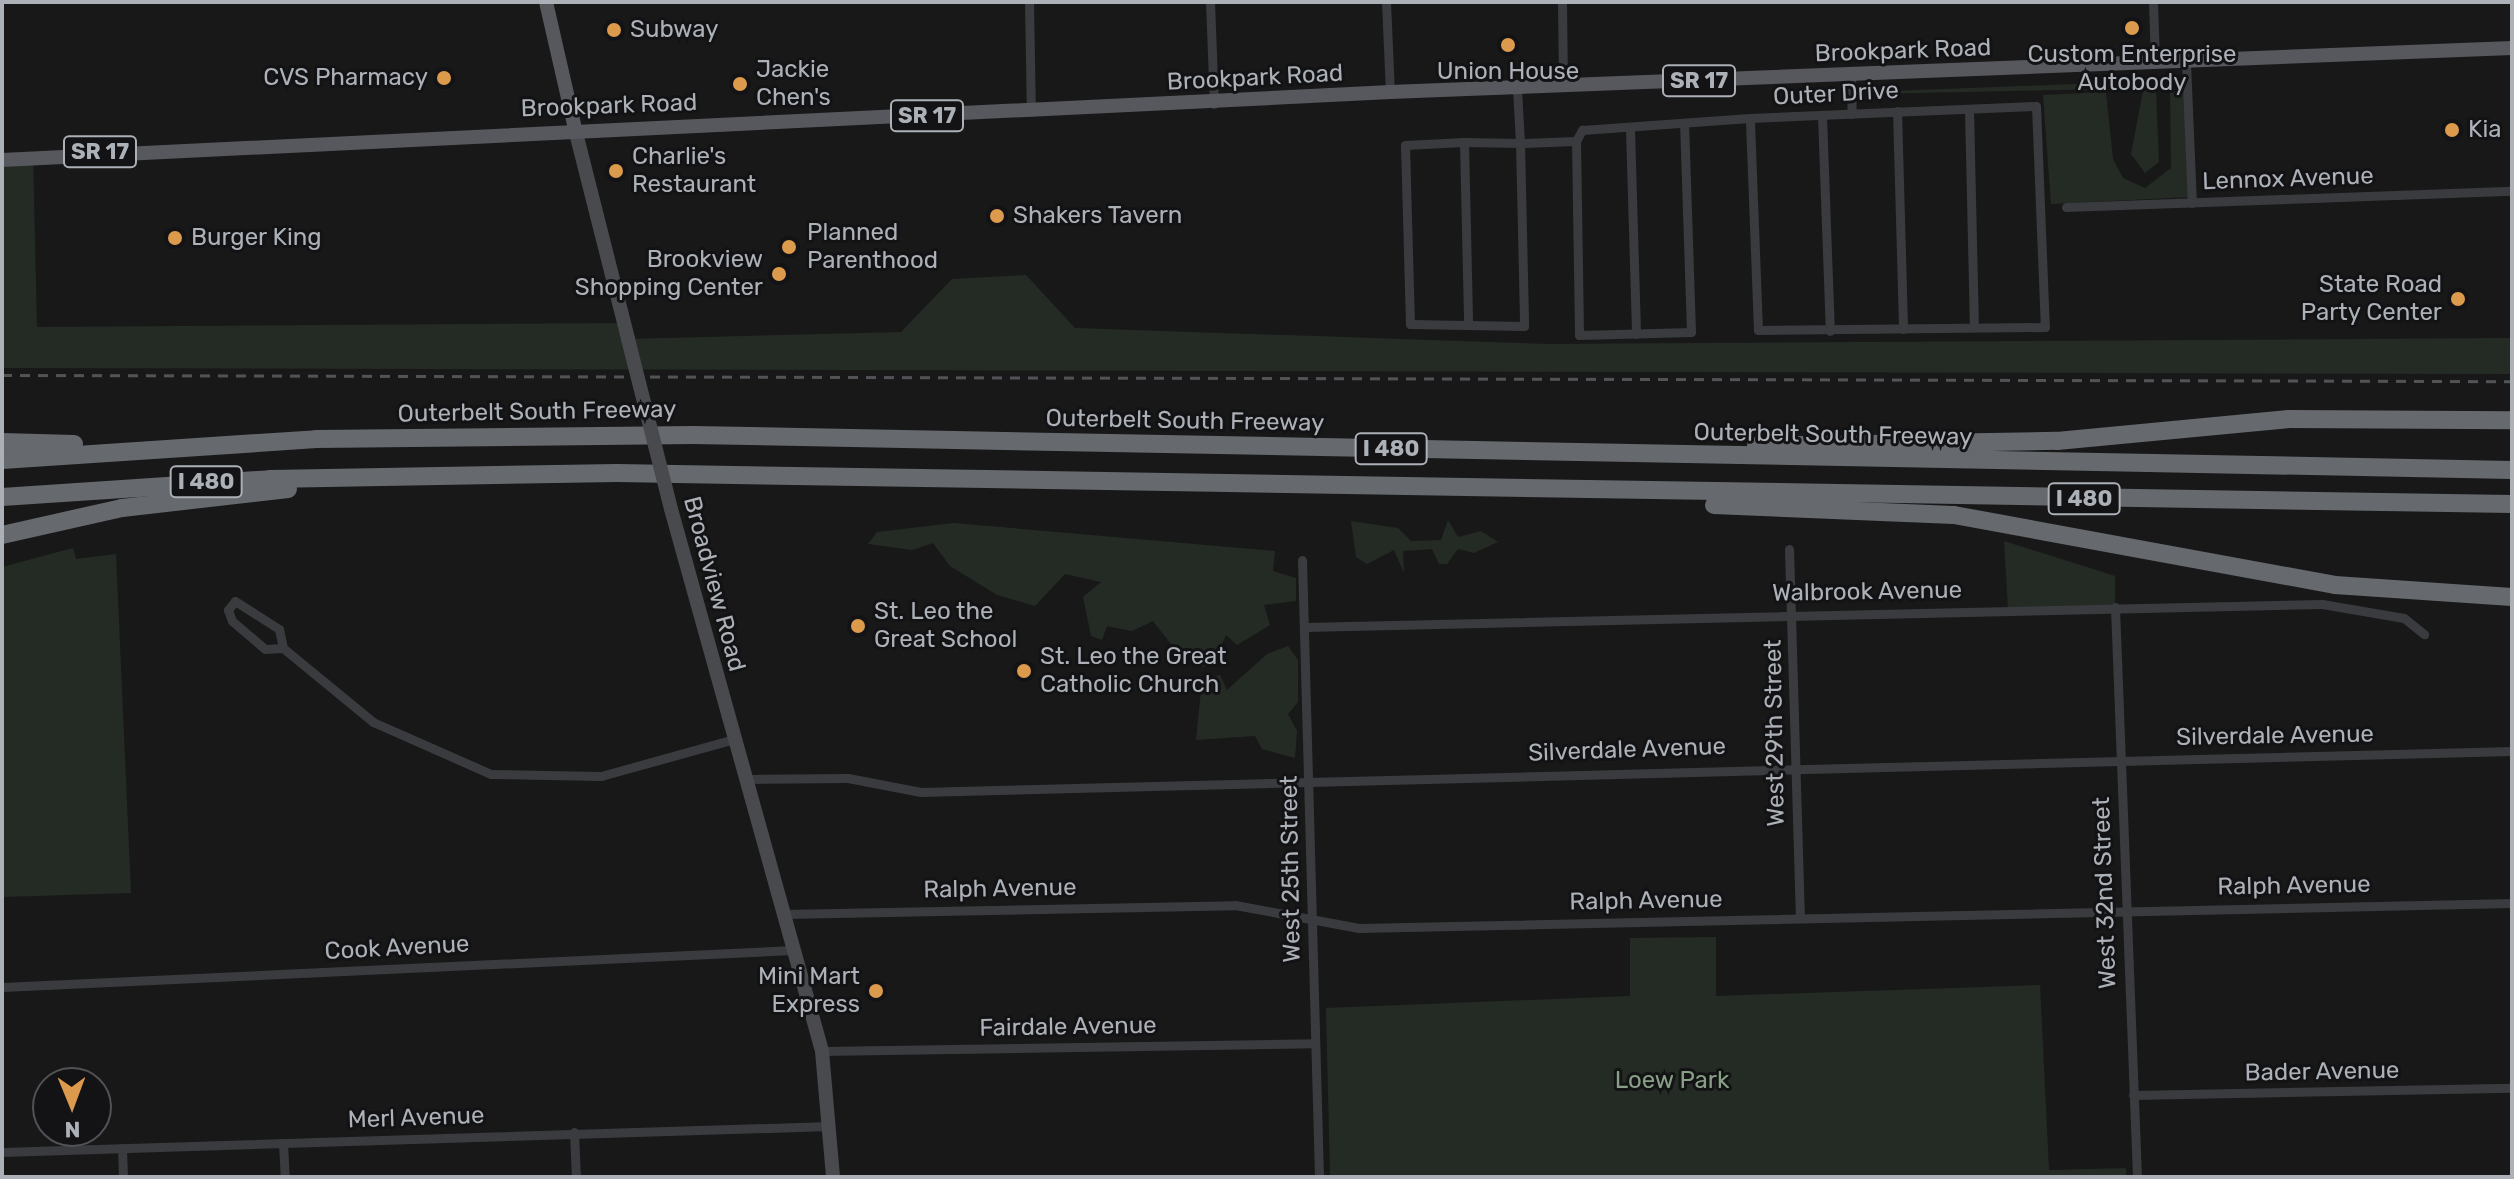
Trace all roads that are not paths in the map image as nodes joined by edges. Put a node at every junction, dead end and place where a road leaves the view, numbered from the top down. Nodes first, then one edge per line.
1 (546, 2) edge
2 (1029, 2) edge
3 (1210, 2) edge
4 (1386, 2) edge
5 (1562, 2) edge
6 (2153, 2) edge
7 (2512, 48) edge
8 (2155, 62) junction
9 (2186, 62) junction
10 (1851, 75) junction
11 (1563, 87) junction
12 (1517, 88) junction
13 (1390, 92) junction
14 (1214, 104) junction
15 (1969, 109) junction
16 (1897, 111) junction
17 (1031, 112) junction
18 (1852, 114) junction
19 (1822, 116) junction
20 (1750, 118) junction
21 (1684, 124) junction
22 (575, 129) junction
23 (1630, 129) junction
24 (1576, 141) junction
25 (1464, 142) junction
26 (1520, 143) junction
27 (2, 160) edge
28 (2512, 191) edge
29 (2192, 203) junction
30 (2066, 207) dead end
31 (1468, 325) junction
32 (1974, 327) junction
33 (1903, 329) junction
34 (1830, 331) junction
35 (1636, 334) junction
36 (2512, 420) edge
37 (2, 442) edge
38 (161, 447) junction
39 (1666, 456) junction
40 (2, 460) edge
41 (2512, 470) edge
42 (409, 474) junction
43 (1657, 494) junction
44 (2, 497) edge
45 (2512, 504) edge
46 (2, 535) edge
47 (1789, 549) dead end
48 (1302, 560) dead end
49 (2512, 597) edge
50 (2115, 607) junction
51 (1791, 613) junction
52 (1305, 627) junction
53 (2424, 634) dead end
54 (283, 648) junction
55 (734, 739) junction
56 (2512, 751) edge
57 (2120, 759) junction
58 (1795, 764) junction
59 (745, 779) junction
60 (1308, 781) junction
61 (2512, 903) edge
62 (2124, 909) junction
63 (783, 914) junction
64 (1800, 917) junction
65 (1312, 919) junction
66 (794, 950) junction
67 (2, 987) edge
68 (1314, 1043) junction
69 (822, 1051) junction
70 (2512, 1088) edge
71 (2133, 1095) junction
72 (832, 1126) junction
73 (574, 1132) junction
74 (283, 1143) junction
75 (122, 1148) junction
76 (2, 1152) edge
77 (123, 1177) edge
78 (285, 1177) edge
79 (576, 1177) edge
80 (833, 1177) edge
81 (1319, 1177) edge
82 (2137, 1177) edge

1 - 22 main road, Broadview Road
2 - 17 street
3 - 14 street
4 - 13 street
5 - 11 street
6 - 8 street
7 - 9 main road, Brookpark Road / SR 17
8 - 9 main road, Brookpark Road / SR 17
8 - 10 main road, Brookpark Road / SR 17
9 - 29 street
10 - 11 main road, Brookpark Road / SR 17
10 - 18 street
11 - 12 main road, Brookpark Road / SR 17
12 - 13 main road, Brookpark Road / SR 17
12 - 26 street
13 - 14 main road, Brookpark Road / SR 17
14 - 17 main road, Brookpark Road / SR 17
15 - 16 street, Outer Drive
15 - 32 street
15 - 32 street, Outer Drive
16 - 18 street, Outer Drive
16 - 33 street
17 - 22 main road, Brookpark Road / SR 17
18 - 19 street, Outer Drive
19 - 20 street, Outer Drive
19 - 34 street
20 - 21 street, Outer Drive
20 - 34 street
21 - 23 street, Outer Drive
21 - 35 street
22 - 27 main road, Brookpark Road / SR 17
22 - 55 main road, Broadview Road, bridge
23 - 24 street, Outer Drive
23 - 35 street
24 - 26 street, Outer Drive
24 - 35 street
25 - 26 street, Outer Drive
25 - 31 street
25 - 31 street, Outer Drive
26 - 31 street
28 - 29 street, Lennox Avenue
29 - 30 street, Lennox Avenue
32 - 33 street
33 - 34 street
36 - 39 highway
37 - 38 highway
38 - 39 highway, Outerbelt South Freeway / I 480
38 - 40 highway, Outerbelt South Freeway / I 480
39 - 41 highway, Outerbelt South Freeway / I 480
42 - 43 highway, I 480
42 - 44 highway, I 480
42 - 46 highway
43 - 45 highway, I 480
43 - 49 highway
47 - 51 street, West 29th Street
48 - 52 street, West 25th Street
50 - 51 street, Walbrook Avenue
50 - 53 street, Walbrook Avenue
50 - 57 street, West 32nd Street
51 - 52 street, Walbrook Avenue
51 - 58 street, West 29th Street
52 - 60 street, West 25th Street
54 - 54 street
54 - 55 street
55 - 59 main road, Broadview Road
56 - 57 street, Silverdale Avenue
57 - 58 street, Silverdale Avenue
57 - 62 street, West 32nd Street
58 - 60 street, Silverdale Avenue
58 - 64 street, West 29th Street
59 - 60 street, Silverdale Avenue
59 - 63 main road, Broadview Road
60 - 65 street, West 25th Street
61 - 62 street, Ralph Avenue
62 - 64 street, Ralph Avenue
62 - 71 street, West 32nd Street
63 - 65 street, Ralph Avenue
63 - 66 main road, Broadview Road
64 - 65 street, Ralph Avenue
65 - 68 street, West 25th Street
66 - 67 street, Cook Avenue
66 - 69 main road, Broadview Road
68 - 69 street, Fairdale Avenue
68 - 81 street, West 25th Street
69 - 72 main road, Broadview Road
70 - 71 street, Bader Avenue
71 - 82 street, West 32nd Street
72 - 73 street, Merl Avenue
72 - 80 main road, Broadview Road
73 - 74 street, Merl Avenue
73 - 79 street
74 - 75 street, Merl Avenue
74 - 78 street
75 - 76 street, Merl Avenue
75 - 77 street

